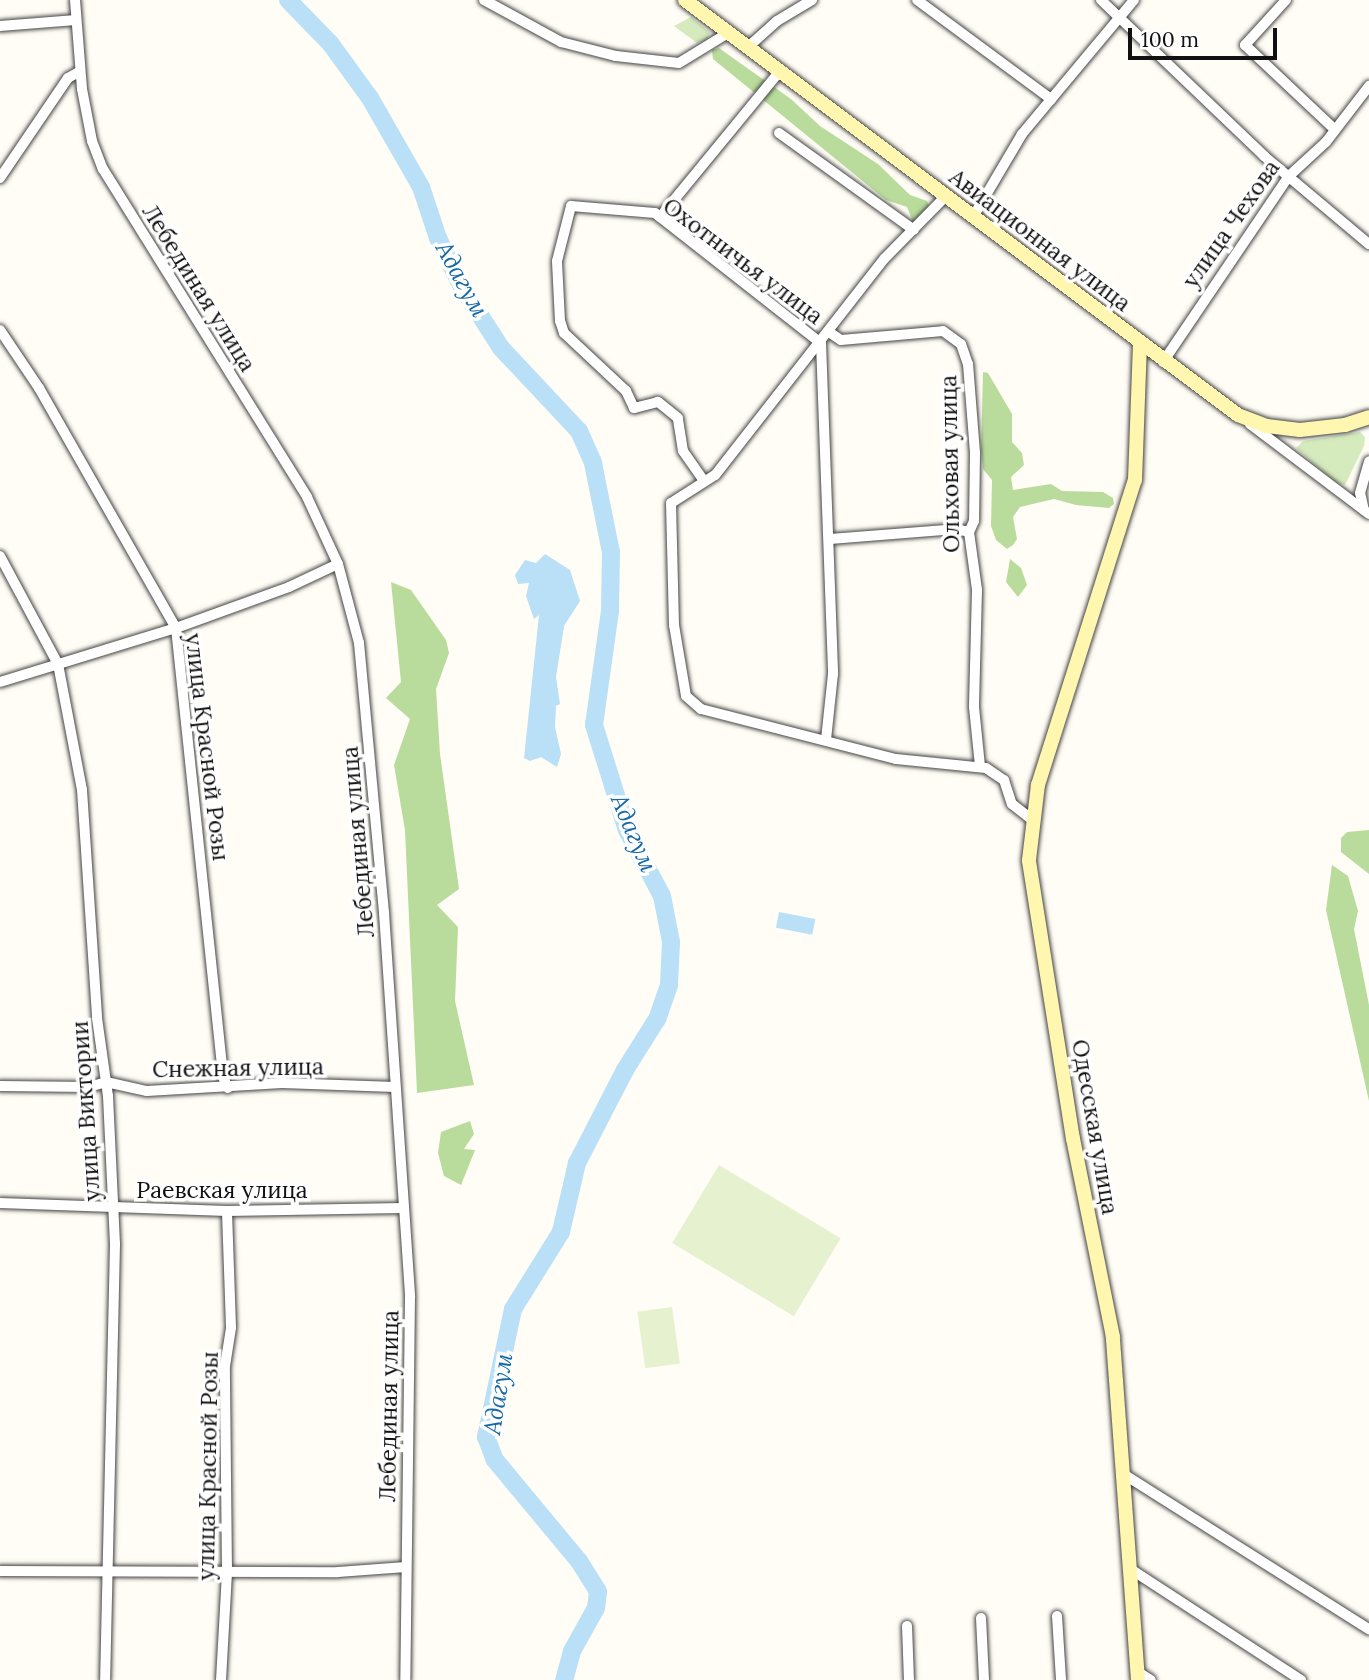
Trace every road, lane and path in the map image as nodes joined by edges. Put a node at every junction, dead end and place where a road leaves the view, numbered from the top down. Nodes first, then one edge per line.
1 (75, 0) edge
2 (484, 0) edge
3 (685, 0) edge
4 (812, 0) edge
5 (916, 0) edge
6 (1101, 0) edge
7 (1134, 0) edge
8 (1286, 0) edge
9 (1120, 19) junction
10 (76, 20) junction
11 (0, 26) edge
12 (728, 33) junction
13 (747, 48) junction
14 (79, 72) junction
15 (779, 72) junction
16 (1369, 86) edge
17 (1051, 99) junction
18 (1333, 128) junction
19 (779, 133) dead end
20 (1289, 176) junction
21 (0, 178) edge
22 (946, 196) junction
23 (660, 217) junction
24 (973, 217) junction
25 (914, 230) junction
26 (1369, 244) edge
27 (0, 330) edge
28 (829, 332) junction
29 (821, 343) junction
30 (1140, 345) junction
31 (1163, 362) junction
32 (1238, 415) junction
33 (1369, 417) edge
34 (1369, 461) edge
35 (704, 481) junction
36 (1366, 512) edge
37 (969, 532) junction
38 (830, 539) junction
39 (0, 556) edge
40 (338, 564) junction
41 (176, 628) junction
42 (58, 664) junction
43 (0, 682) edge
44 (826, 740) junction
45 (980, 766) junction
46 (1031, 819) junction
47 (106, 1082) junction
48 (0, 1086) edge
49 (395, 1087) junction
50 (228, 1088) junction
51 (0, 1203) edge
52 (403, 1208) junction
53 (113, 1209) junction
54 (227, 1211) junction
55 (1125, 1475) junction
56 (406, 1567) junction
57 (1132, 1570) junction
58 (0, 1571) edge
59 (227, 1572) junction
60 (107, 1573) junction
61 (1057, 1616) dead end
62 (981, 1618) dead end
63 (907, 1626) dead end
64 (1369, 1629) edge
65 (1138, 1676) edge
66 (105, 1680) edge
67 (222, 1680) edge
68 (405, 1680) edge
69 (909, 1680) edge
70 (984, 1680) edge
71 (1061, 1680) edge
72 (1151, 1680) edge
73 (1301, 1680) edge

1 - 10 street, Лебединая улица
2 - 12 street
3 - 12 main road, Авиационная улица
4 - 13 street
5 - 17 street
6 - 9 street
7 - 9 street
8 - 18 street
9 - 17 street
9 - 20 street
10 - 11 street
10 - 14 street, Лебединая улица
12 - 13 main road, Авиационная улица
13 - 15 main road, Авиационная улица
14 - 21 street
14 - 40 street, Лебединая улица
15 - 22 main road, Авиационная улица
15 - 23 street
16 - 18 street, улица Чехова
17 - 24 street
18 - 20 street, улица Чехова
19 - 25 street
20 - 26 street
20 - 31 street, улица Чехова
22 - 24 main road, Авиационная улица
22 - 25 street
23 - 29 street, Охотничья улица
23 - 35 street, Охотничья улица
24 - 30 main road, Авиационная улица
25 - 28 street
27 - 41 street, улица Красной Розы
28 - 29 street
28 - 37 street, Ольховая улица
29 - 35 street
29 - 38 street, Охотничья улица
30 - 31 main road, Авиационная улица
30 - 46 main road, Одесская улица
31 - 32 main road, Авиационная улица
32 - 33 main road
32 - 36 street, Авиационная улица
34 - 36 street
35 - 44 street
37 - 38 street
37 - 45 street, Ольховая улица
38 - 44 street, Охотничья улица
39 - 42 street, улица Виктории
40 - 41 street
40 - 49 street, Лебединая улица
41 - 42 street
41 - 50 street, улица Красной Розы
42 - 43 street
42 - 47 street, улица Виктории
44 - 45 street
45 - 46 street
46 - 55 main road, Одесская улица
47 - 48 street, Снежная улица
47 - 50 street, Снежная улица
47 - 53 street, улица Виктории
49 - 50 street, Снежная улица
49 - 52 street, Лебединая улица
51 - 53 street, Раевская улица
52 - 54 street, Раевская улица
52 - 56 street, Лебединая улица
53 - 54 street, Раевская улица
53 - 60 street, улица Виктории
54 - 59 street, улица Красной Розы
55 - 57 main road, Одесская улица
55 - 64 street
56 - 59 street
56 - 68 street, Лебединая улица
57 - 65 main road, Одесская улица
57 - 73 street
58 - 60 street
59 - 60 street
59 - 67 street, улица Красной Розы
60 - 66 street, улица Виктории
61 - 71 street
62 - 70 street
63 - 69 street
65 - 72 street

